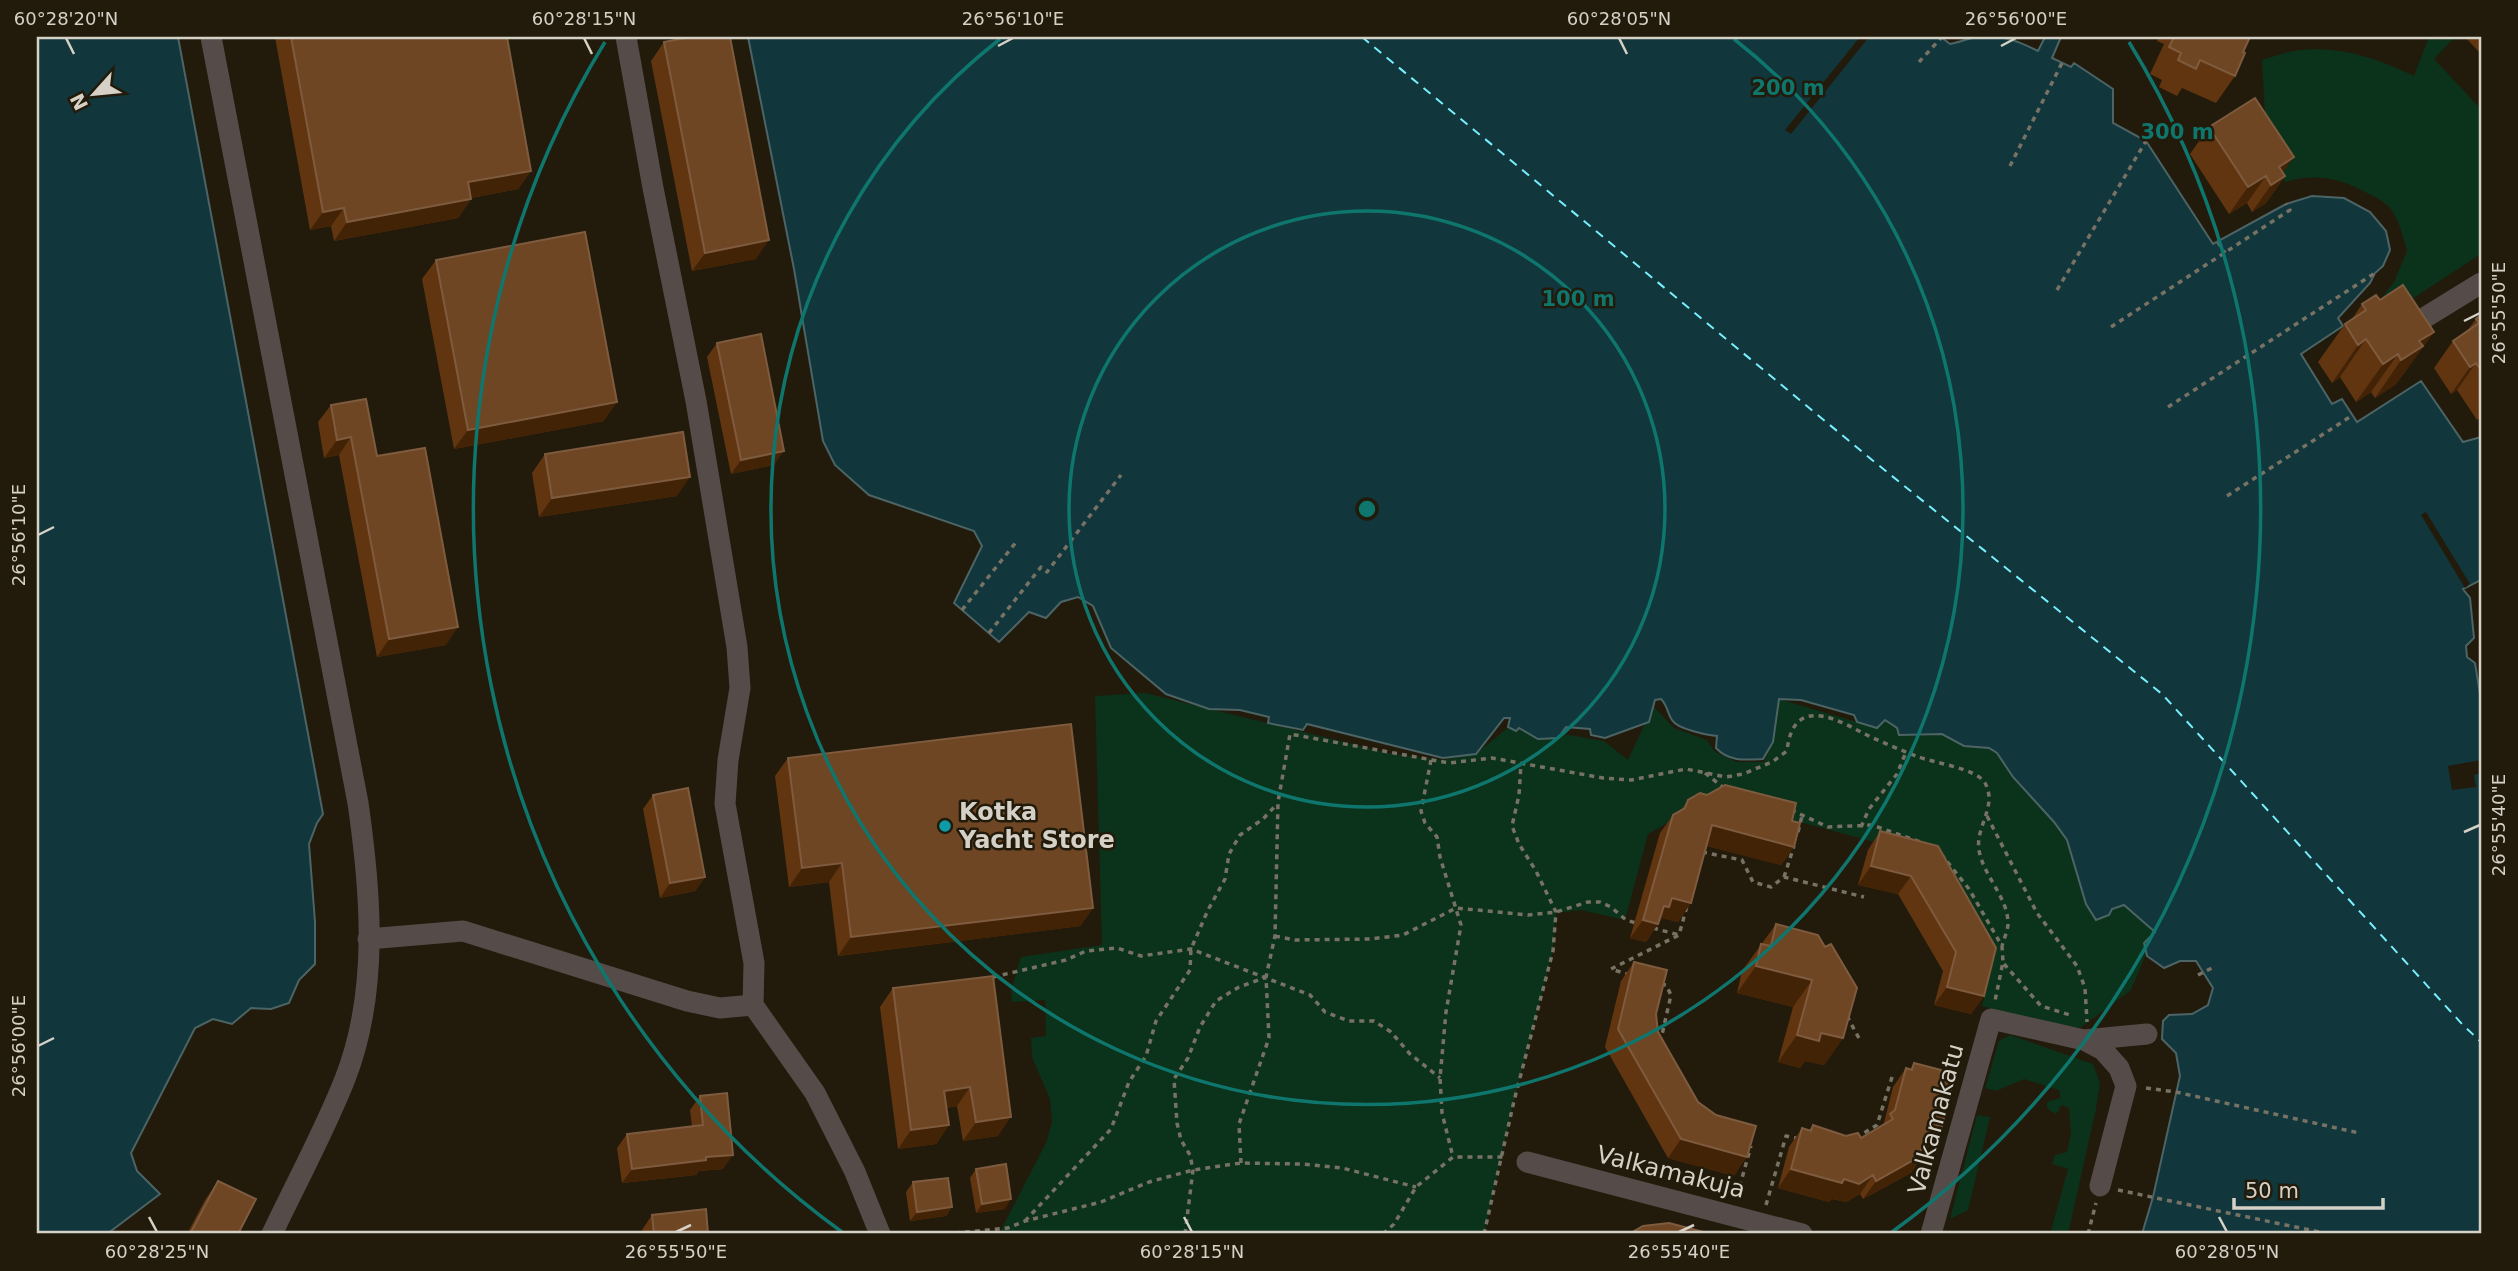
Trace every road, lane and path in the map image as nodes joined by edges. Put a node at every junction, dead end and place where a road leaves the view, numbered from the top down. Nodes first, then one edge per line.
1 (211, 37) edge
2 (625, 37) edge
3 (1941, 38) dead end
4 (1919, 62) dead end
5 (2062, 63) dead end
6 (2146, 141) dead end
7 (2010, 166) dead end
8 (2286, 204) edge
9 (2218, 242) dead end
10 (2225, 253) junction
11 (2375, 273) dead end
12 (2481, 283) edge
13 (2057, 290) dead end
14 (2416, 323) edge
15 (2111, 327) dead end
16 (2168, 407) dead end
17 (2353, 415) dead end
18 (1121, 475) dead end
19 (2227, 496) dead end
20 (1017, 541) dead end
21 (962, 610) dead end
22 (989, 633) dead end
23 (1906, 752) junction
24 (1432, 760) junction
25 (1521, 764) junction
26 (1703, 772) junction
27 (1725, 789) edge
28 (1278, 802) junction
29 (1781, 807) edge
30 (1802, 815) junction
31 (1987, 816) junction
32 (1861, 827) junction
33 (1699, 863) edge
34 (1784, 877) junction
35 (1864, 897) dead end
36 (1689, 899) edge
37 (1456, 908) junction
38 (1556, 912) junction
39 (1639, 924) dead end
40 (1652, 928) edge
41 (1679, 935) junction
42 (1275, 936) junction
43 (368, 939) junction
44 (2003, 946) junction
45 (1191, 949) junction
46 (2003, 962) junction
47 (2214, 967) dead end
48 (2198, 975) dead end
49 (1633, 976) edge
50 (993, 977) edge
51 (1266, 977) junction
52 (1656, 982) edge
53 (753, 1006) junction
54 (1841, 1006) edge
55 (1991, 1019) junction
56 (2147, 1034) dead end
57 (2084, 1040) junction
58 (1861, 1042) dead end
59 (1660, 1043) edge
60 (1893, 1074) dead end
61 (1440, 1078) junction
62 (2126, 1086) junction
63 (2359, 1133) dead end
64 (1752, 1142) edge
65 (1812, 1142) edge
66 (1847, 1143) edge
67 (1453, 1157) junction
68 (1503, 1157) junction
69 (1527, 1162) joint
70 (1241, 1163) junction
71 (1193, 1170) junction
72 (2100, 1186) junction
73 (1416, 1187) junction
74 (1732, 1215) junction
75 (1025, 1221) junction
76 (1761, 1223) junction
77 (272, 1234) edge
78 (880, 1234) edge
79 (945, 1234) edge
80 (1185, 1234) edge
81 (1382, 1234) edge
82 (1484, 1234) edge
83 (1802, 1234) edge
84 (1931, 1234) edge
85 (2088, 1234) edge
86 (2329, 1234) edge

1 - 43 street
2 - 53 street
3 - 4 path
5 - 7 path
6 - 13 path
8 - 10 path
9 - 10 path
10 - 15 path
11 - 16 path
12 - 14 street
17 - 19 path
18 - 22 path
20 - 21 path
23 - 26 path
23 - 31 path
23 - 32 path
24 - 25 path
24 - 28 path
24 - 37 path
25 - 26 path
25 - 38 path
26 - 27 path
28 - 42 path
28 - 45 path
29 - 30 path
30 - 32 path
30 - 34 path
31 - 44 path
31 - 46 path
32 - 44 path
33 - 34 path
34 - 35 path
36 - 41 path
37 - 38 path
37 - 42 path
37 - 61 path
38 - 39 path
38 - 68 path
40 - 41 path
41 - 49 path
42 - 51 path
43 - 53 street
43 - 77 street
44 - 46 path
45 - 50 path
45 - 51 path
45 - 75 path
46 - 55 path
47 - 48 path
51 - 61 path
51 - 70 path
51 - 71 path
52 - 59 path
53 - 78 street
54 - 58 path
55 - 57 street
55 - 84 street, Valkamakatu
56 - 57 street
57 - 62 street
60 - 66 path
61 - 67 path
62 - 63 path
62 - 72 street
64 - 74 path
65 - 76 path
67 - 68 path
67 - 73 path
68 - 69 path
68 - 82 path
69 - 74 street, Valkamakuja
70 - 71 path
70 - 73 path
71 - 75 path
71 - 80 path
72 - 85 path
72 - 86 path
73 - 81 path
74 - 76 street, Valkamakuja
75 - 79 path
76 - 83 street, Valkamakuja

